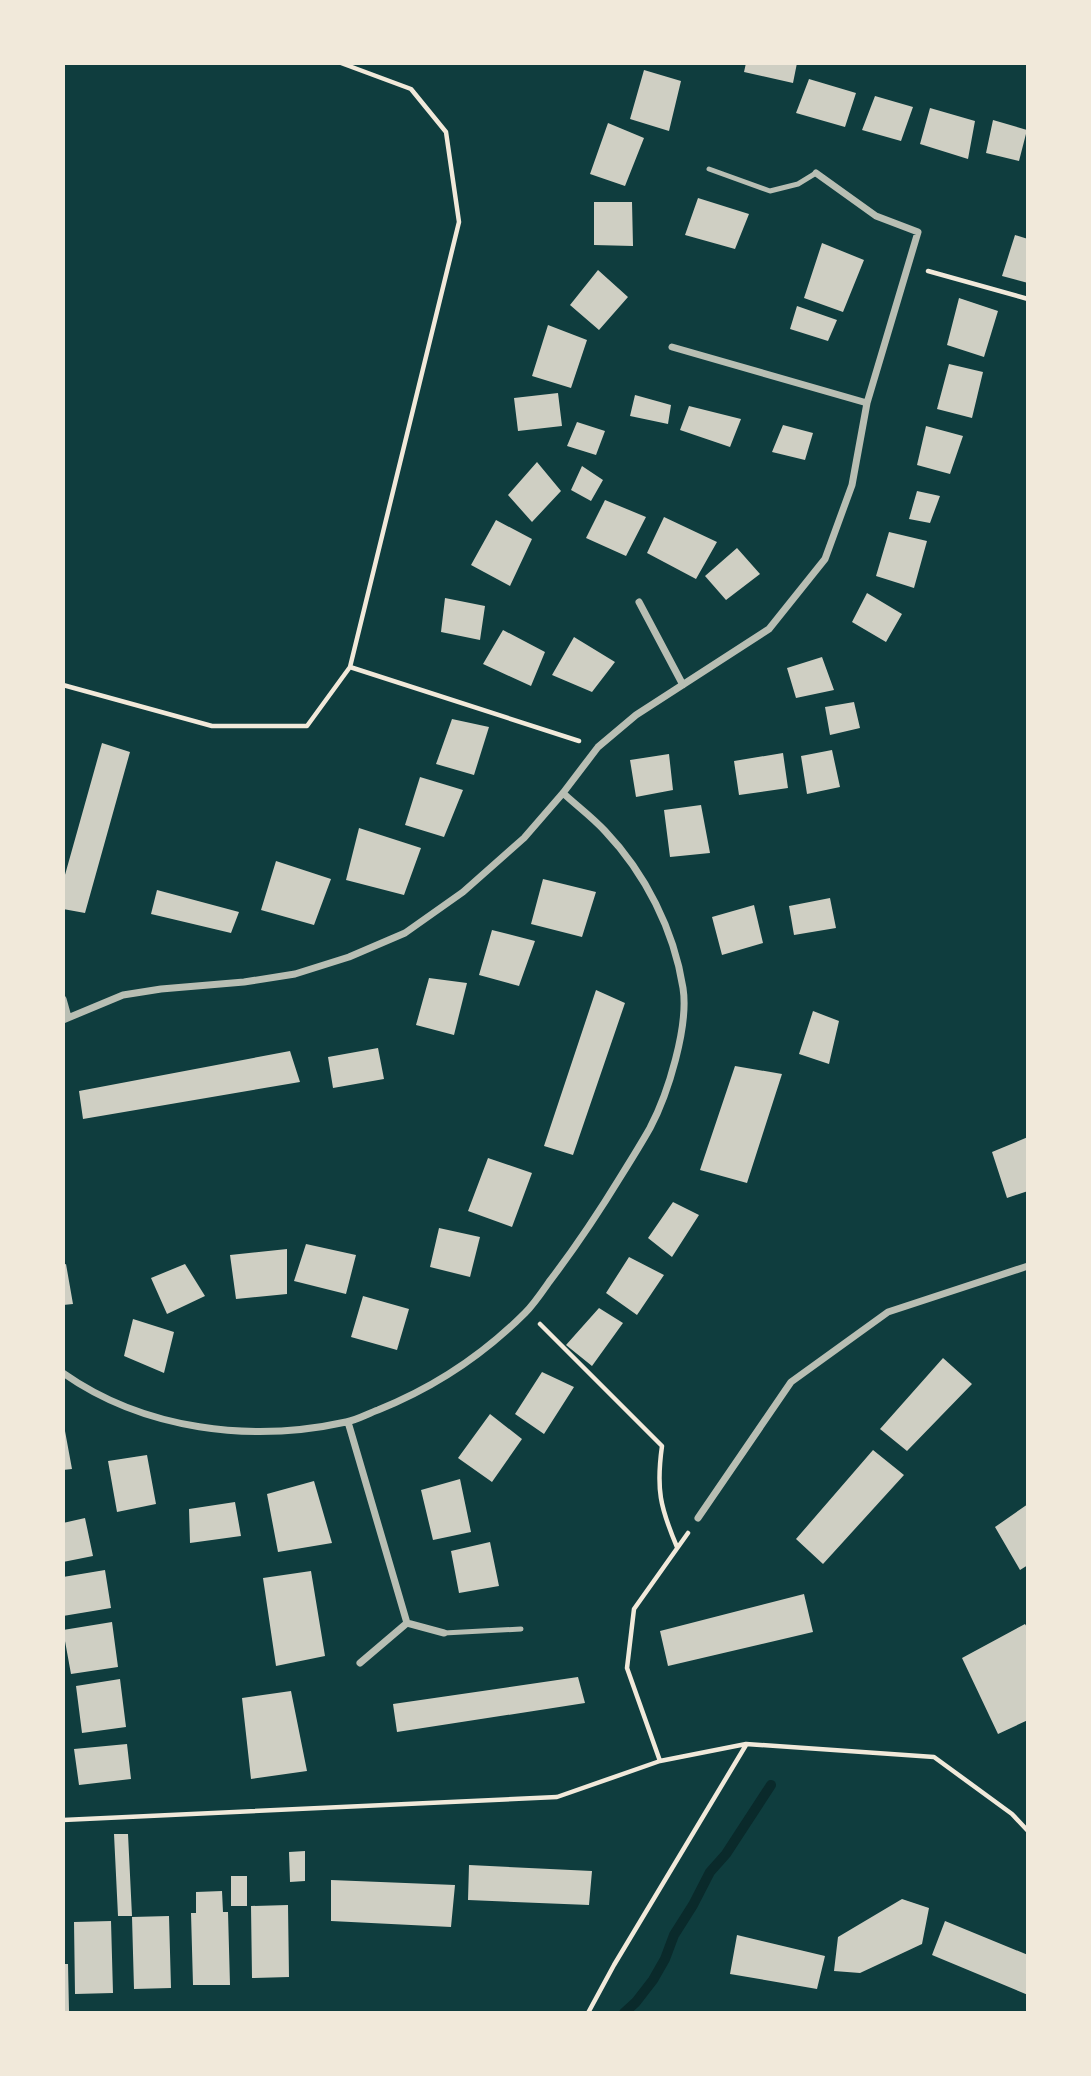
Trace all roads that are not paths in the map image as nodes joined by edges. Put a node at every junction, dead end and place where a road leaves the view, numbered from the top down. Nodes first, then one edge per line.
1 (709, 169) dead end
2 (816, 173) joint
3 (671, 346) dead end
4 (867, 403) junction
5 (639, 602) dead end
6 (682, 685) junction
7 (563, 793) junction
8 (63, 999) edge
9 (66, 1018) edge
10 (1028, 1266) edge
11 (63, 1373) edge
12 (348, 1422) junction
13 (698, 1518) road end
14 (407, 1623) junction
15 (521, 1629) dead end
16 (444, 1633) joint
17 (360, 1663) dead end

1 - 2 lane
2 - 4 street
3 - 4 street
4 - 6 street
5 - 6 street
6 - 7 street
7 - 9 street
7 - 12 street
8 - 9 street
10 - 13 street
11 - 12 street
12 - 14 street
14 - 16 street
14 - 17 street
15 - 16 lane

